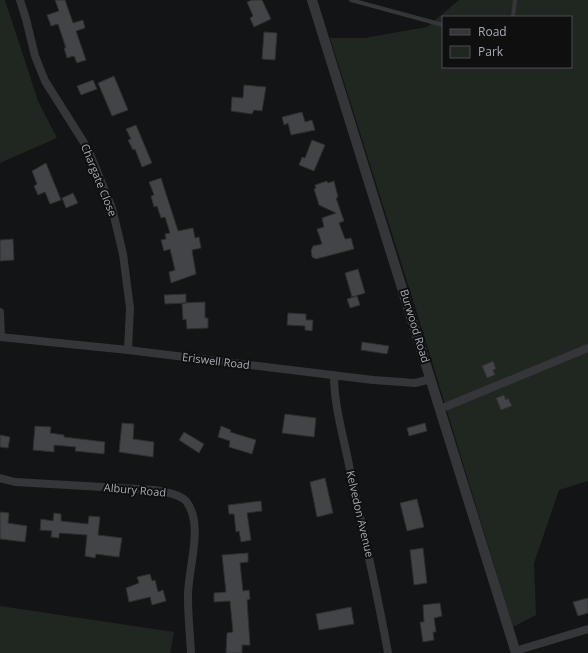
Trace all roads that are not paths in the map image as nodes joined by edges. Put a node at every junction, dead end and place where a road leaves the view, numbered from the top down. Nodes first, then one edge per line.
1 (20, 0) edge
2 (312, 0) edge
3 (351, 0) edge
4 (515, 0) edge
5 (513, 16) edge
6 (442, 25) edge
7 (0, 312) edge
8 (0, 337) edge
9 (588, 348) edge
10 (128, 350) junction
11 (334, 375) junction
12 (431, 379) junction
13 (440, 409) junction
14 (0, 478) edge
15 (588, 629) edge
16 (516, 652) edge
17 (191, 653) edge
18 (387, 653) edge

1 - 10 street, Chargate Close
2 - 12 street, Burwood Road
3 - 6 lane
4 - 5 lane
7 - 8 street
8 - 10 street, Eriswell Road
9 - 13 street
10 - 11 street, Eriswell Road
11 - 12 street, Eriswell Road
11 - 18 street, Kelvedon Avenue
12 - 13 street, Burwood Road
13 - 16 street, Burwood Road
14 - 17 street, Albury Road
15 - 16 street

